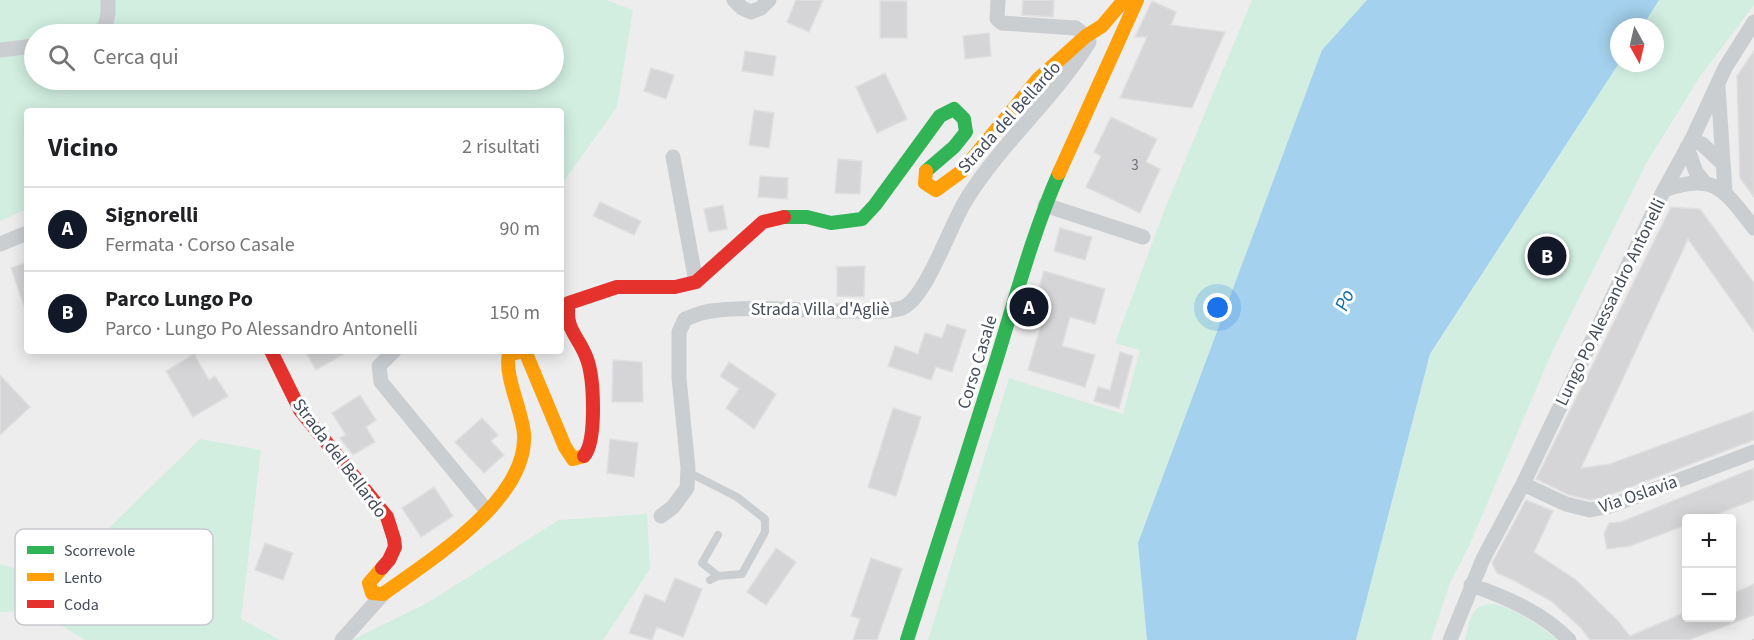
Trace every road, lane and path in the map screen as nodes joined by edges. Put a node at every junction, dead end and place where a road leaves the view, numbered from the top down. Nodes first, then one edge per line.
1 (108, 0) edge
2 (734, 0) edge
3 (769, 0) edge
4 (998, 0) edge
5 (1124, 0) edge
6 (1137, 0) edge
7 (1754, 22) edge
8 (106, 24) edge
9 (1089, 35) junction
10 (24, 47) edge
11 (0, 50) edge
12 (1717, 84) junction
13 (1689, 144) junction
14 (673, 157) dead end
15 (1722, 163) junction
16 (1704, 183) junction
17 (1664, 190) junction
18 (1725, 191) junction
19 (1045, 205) junction
20 (1754, 228) edge
21 (24, 234) edge
22 (1143, 237) dead end
23 (0, 243) edge
24 (696, 282) junction
25 (272, 354) edge
26 (391, 354) edge
27 (509, 354) edge
28 (527, 354) edge
29 (1754, 452) edge
30 (688, 472) junction
31 (1523, 484) junction
32 (487, 511) junction
33 (661, 516) dead end
34 (718, 535) dead end
35 (1471, 585) junction
36 (383, 594) junction
37 (342, 640) edge
38 (907, 640) edge
39 (1450, 640) edge
40 (1569, 640) edge

1 - 8 street
2 - 3 street
4 - 9 street
5 - 9 street, Strada del Bellardo
6 - 19 street, Corso Casale
7 - 12 street, Lungo Po Alessandro Antonelli
9 - 24 street, Strada del Bellardo
9 - 30 street, Strada Villa d'Agliè
10 - 11 street
12 - 13 street, Lungo Po Alessandro Antonelli
12 - 15 street
13 - 15 street
13 - 16 street
13 - 17 street, Lungo Po Alessandro Antonelli
14 - 24 street
15 - 18 street
16 - 17 street
16 - 18 street
17 - 31 street, Lungo Po Alessandro Antonelli
18 - 20 street
19 - 22 street
19 - 38 street, Corso Casale
21 - 23 street
24 - 28 street, Strada del Bellardo
25 - 36 street, Strada del Bellardo
26 - 32 street
27 - 32 street, Strada del Bellardo
29 - 31 street, Via Oslavia
30 - 33 street, Strada Villa d'Agliè
30 - 34 lane
31 - 35 street, Lungo Po Alessandro Antonelli
32 - 36 street, Strada del Bellardo
35 - 39 street, Lungo Po Alessandro Antonelli
35 - 40 street
36 - 37 street

